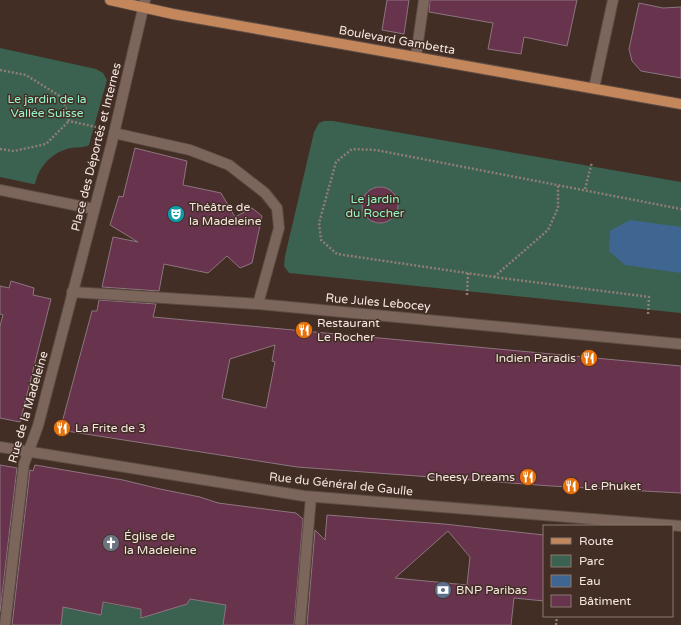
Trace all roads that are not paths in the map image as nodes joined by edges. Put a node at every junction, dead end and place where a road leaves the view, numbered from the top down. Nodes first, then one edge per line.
1 (110, 0) edge
2 (424, 0) edge
3 (613, 0) edge
4 (144, 4) edge
5 (416, 56) junction
6 (594, 88) junction
7 (681, 104) edge
8 (114, 133) junction
9 (0, 190) edge
10 (94, 210) junction
11 (72, 292) junction
12 (258, 304) junction
13 (681, 344) edge
14 (0, 447) edge
15 (29, 452) junction
16 (311, 497) junction
17 (669, 525) edge
18 (5, 625) edge
19 (300, 625) edge

1 - 4 main road, Boulevard Gambetta
2 - 5 street
3 - 6 street
4 - 5 main road, Boulevard Gambetta
4 - 8 street, Place des Déportés et Internes
5 - 6 main road, Boulevard Gambetta
6 - 7 main road, Boulevard Gambetta
8 - 10 street, Place des Déportés et Internes
8 - 12 street
9 - 10 street
10 - 11 street, Place des Déportés et Internes
11 - 12 street, Rue Jules Lebocey
11 - 15 street, Rue de la Madeleine
12 - 13 street, Rue Jules Lebocey
14 - 15 street, Rue du Général de Gaulle
15 - 16 street, Rue du Général de Gaulle
15 - 18 street, Rue de la Madeleine
16 - 17 street, Rue du Général de Gaulle
16 - 19 street

